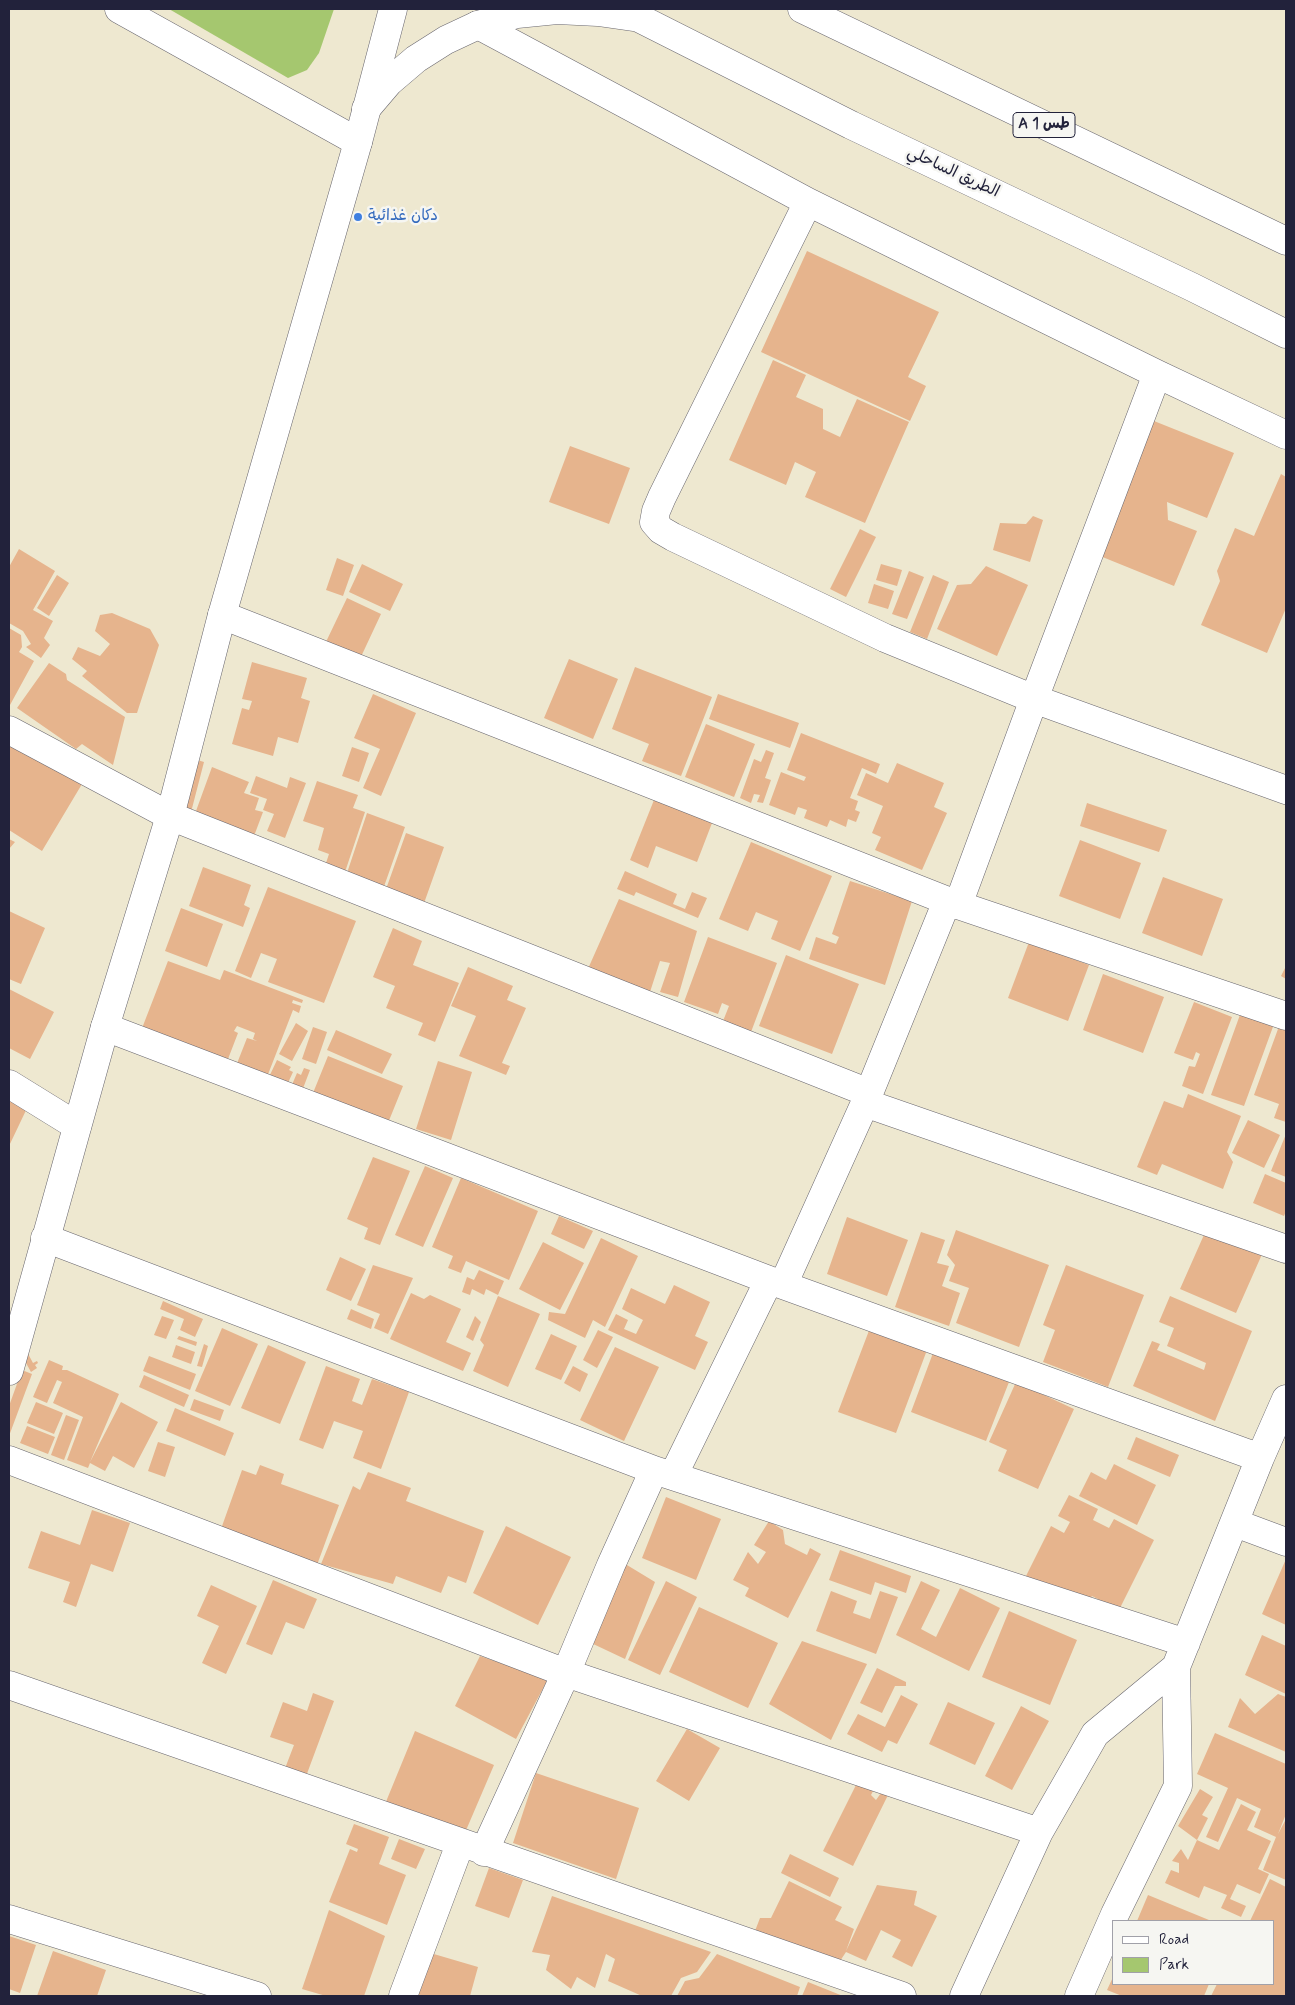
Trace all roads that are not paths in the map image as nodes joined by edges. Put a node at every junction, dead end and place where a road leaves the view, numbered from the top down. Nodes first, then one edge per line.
1 (118, 9) edge
2 (393, 9) edge
3 (802, 9) edge
4 (631, 14) edge
5 (478, 25) junction
6 (366, 109) junction
7 (358, 142) junction
8 (808, 202) junction
9 (1286, 242) edge
10 (1286, 334) edge
11 (1157, 374) junction
12 (1286, 435) edge
13 (222, 615) junction
14 (1034, 699) junction
15 (9, 730) edge
16 (1286, 790) edge
17 (170, 816) junction
18 (953, 903) junction
19 (1286, 1016) edge
20 (104, 1027) junction
21 (9, 1084) edge
22 (867, 1098) junction
23 (77, 1126) junction
24 (45, 1238) junction
25 (1286, 1249) edge
26 (776, 1282) junction
27 (9, 1371) edge
28 (1286, 1399) edge
29 (1260, 1458) junction
30 (9, 1460) edge
31 (663, 1473) junction
32 (1235, 1523) junction
33 (1286, 1542) edge
34 (1181, 1655) junction
35 (566, 1673) junction
36 (9, 1685) edge
37 (1039, 1832) junction
38 (472, 1848) junction
39 (9, 1919) edge
40 (1112, 1920) edge
41 (1112, 1921) edge
42 (257, 1996) edge
43 (403, 1996) edge
44 (902, 1996) edge
45 (964, 1996) edge
46 (1079, 1996) edge

1 - 7 main road
2 - 6 main road
3 - 9 main road, A 1 طس
4 - 5 main road, الطريق الساحلي
4 - 10 main road, الطريق الساحلي
5 - 6 main road, الطريق الساحلي
5 - 8 main road
6 - 7 main road
7 - 13 main road
8 - 11 main road
8 - 14 main road
11 - 12 main road
11 - 14 main road
13 - 17 main road
13 - 18 main road
14 - 16 main road
14 - 18 main road
15 - 17 main road
17 - 20 main road
17 - 22 main road
18 - 19 main road
18 - 22 main road
20 - 23 main road
20 - 26 main road
21 - 23 main road
22 - 25 main road
22 - 26 main road
23 - 24 main road
24 - 27 main road
24 - 31 main road
26 - 29 main road
26 - 31 main road
28 - 29 main road
29 - 32 main road
30 - 35 main road
31 - 34 main road
31 - 35 main road
32 - 33 main road
32 - 34 main road
34 - 37 main road
34 - 40 main road
35 - 37 main road
35 - 38 main road
36 - 38 main road
37 - 45 main road
38 - 43 main road
38 - 44 main road
39 - 42 main road
41 - 46 main road

